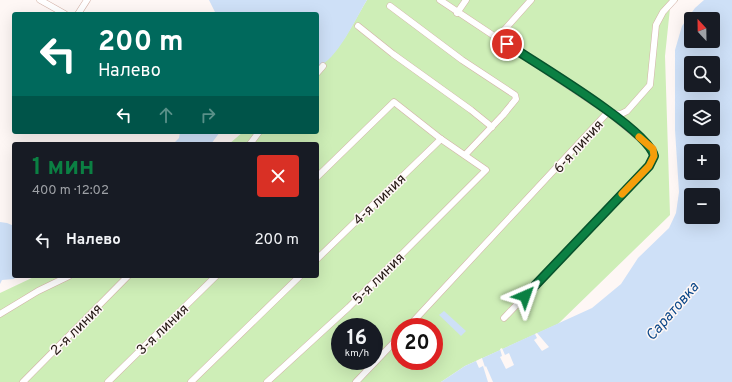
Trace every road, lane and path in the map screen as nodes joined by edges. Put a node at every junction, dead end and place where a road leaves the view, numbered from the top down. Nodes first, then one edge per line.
1 (40, 0) edge
2 (87, 0) edge
3 (440, 0) edge
4 (466, 0) edge
5 (531, 0) edge
6 (674, 0) edge
7 (390, 6) dead end
8 (61, 12) edge
9 (79, 12) edge
10 (457, 13) junction
11 (358, 26) dead end
12 (497, 38) junction
13 (323, 66) dead end
14 (319, 71) edge
15 (608, 112) junction
16 (492, 127) junction
17 (441, 139) junction
18 (465, 155) junction
19 (319, 175) edge
20 (319, 257) edge
21 (65, 278) edge
22 (126, 278) edge
23 (214, 278) edge
24 (298, 278) edge
25 (0, 314) edge
26 (416, 318) edge
27 (504, 318) dead end
28 (391, 345) edge
29 (23, 382) edge
30 (108, 382) edge
31 (191, 382) edge
32 (267, 382) edge
33 (356, 382) edge

1 - 8 street
2 - 9 street
3 - 10 street, 6-я линия
4 - 10 street
5 - 12 street
6 - 15 street
7 - 16 street
10 - 12 street, 6-я линия
11 - 16 street
12 - 15 street, 6-я линия
13 - 14 street
15 - 26 street, 6-я линия
15 - 27 street
16 - 18 street
17 - 18 street
17 - 19 street
17 - 20 street, 4-я линия
18 - 32 street, 5-я линия
21 - 25 street
22 - 29 street, 2-я линия
23 - 30 street, 3-я линия
24 - 31 street
28 - 33 street

